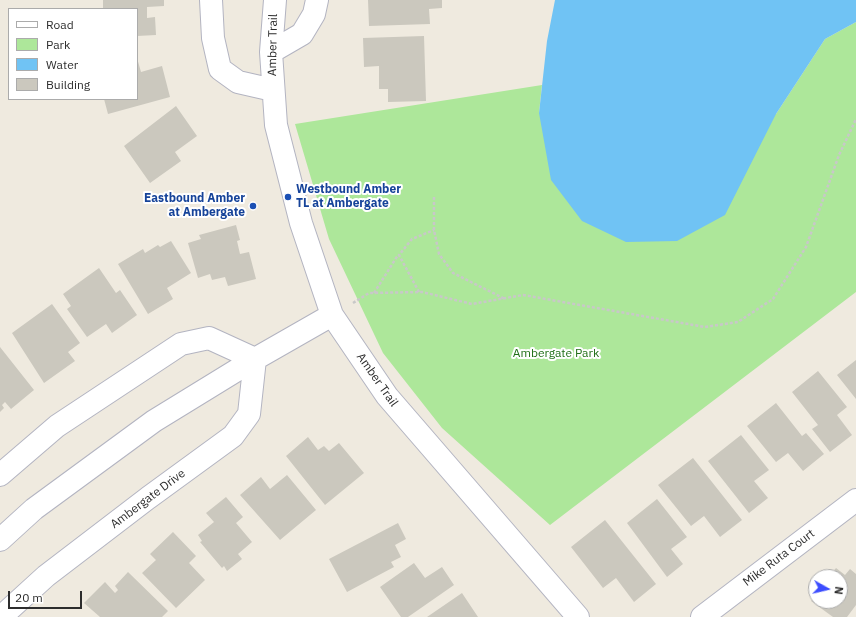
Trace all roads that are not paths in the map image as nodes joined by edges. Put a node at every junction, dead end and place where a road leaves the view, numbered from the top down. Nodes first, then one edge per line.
1 (212, 0) edge
2 (275, 0) edge
3 (317, 0) edge
4 (271, 52) junction
5 (273, 90) junction
6 (332, 316) junction
7 (255, 359) junction
8 (0, 475) edge
9 (856, 500) edge
10 (0, 540) edge
11 (1, 617) edge
12 (578, 617) edge
13 (702, 617) edge

1 - 5 street, Amber Trail
2 - 4 street, Amber Trail
3 - 4 street
4 - 5 street, Amber Trail
5 - 6 street, Amber Trail
6 - 7 street
6 - 12 street, Amber Trail
7 - 8 street
7 - 10 street
7 - 11 street, Ambergate Drive
9 - 13 street, Mike Ruta Court

